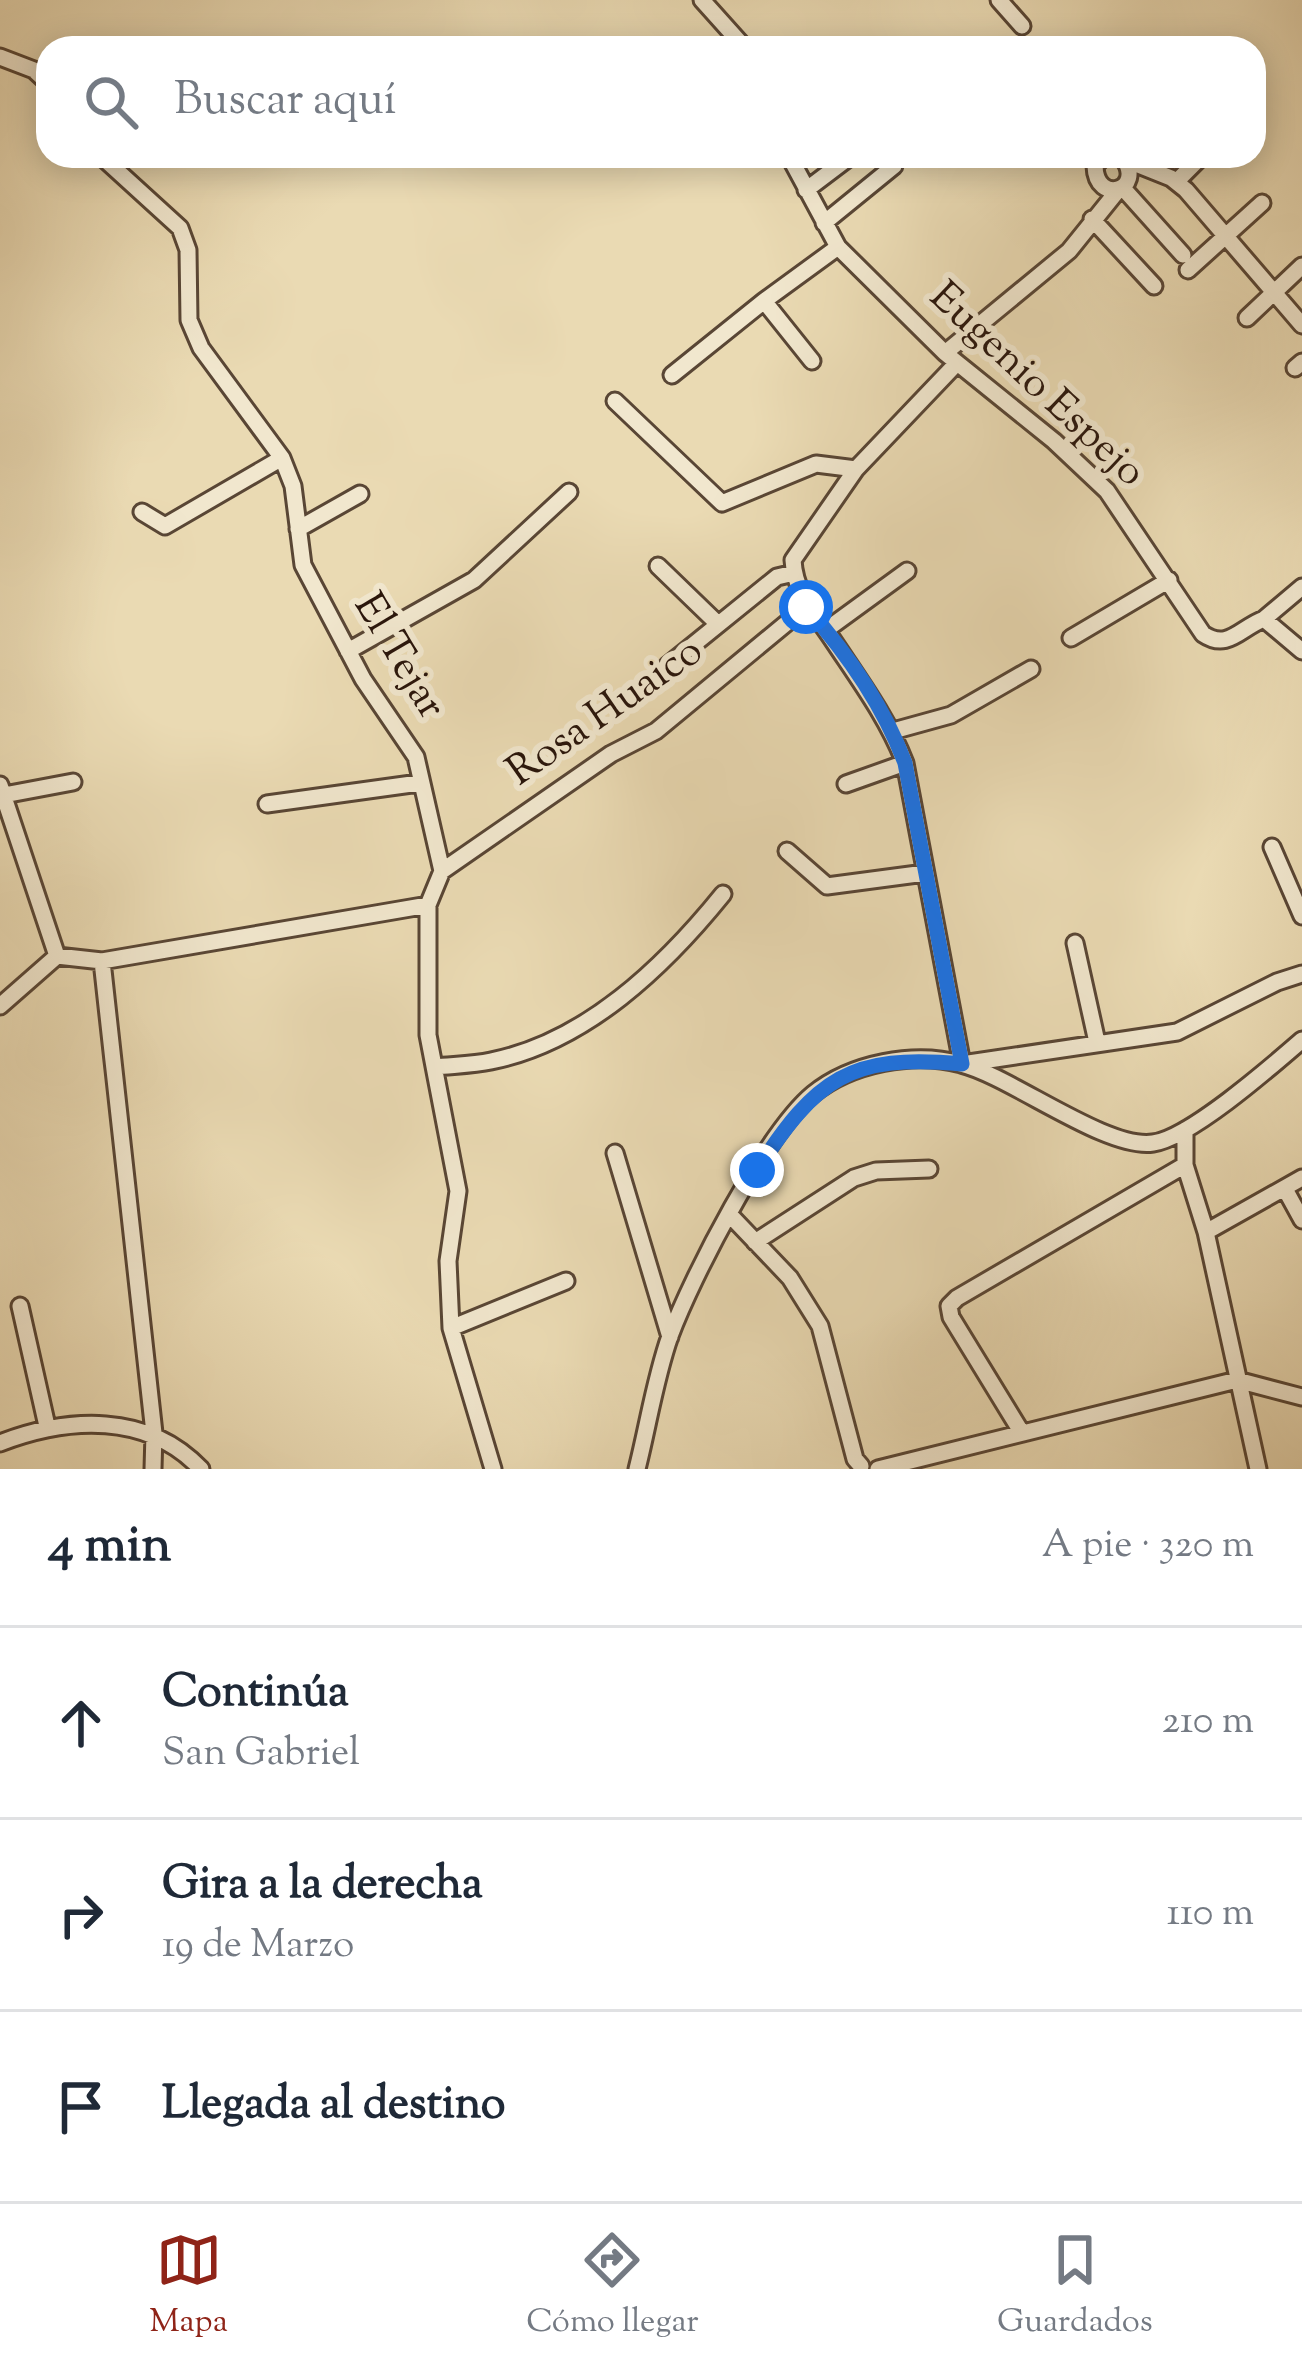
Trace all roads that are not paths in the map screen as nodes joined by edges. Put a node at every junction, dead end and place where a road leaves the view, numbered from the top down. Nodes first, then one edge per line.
1 (702, 0) edge
2 (999, 0) edge
3 (1022, 26) dead end
4 (734, 36) edge
5 (0, 57) edge
6 (36, 72) edge
7 (114, 168) edge
8 (795, 168) edge
9 (835, 168) edge
10 (891, 168) edge
11 (1095, 168) edge
12 (1129, 168) edge
13 (1146, 168) edge
14 (1188, 168) edge
15 (1173, 180) junction
16 (1097, 182) junction
17 (1122, 187) junction
18 (806, 190) junction
19 (1262, 203) dead end
20 (824, 223) junction
21 (1088, 224) junction
22 (1225, 237) junction
23 (838, 247) junction
24 (1302, 266) edge
25 (1154, 286) dead end
26 (1273, 292) junction
27 (764, 301) junction
28 (1247, 317) dead end
29 (1302, 325) edge
30 (951, 358) junction
31 (812, 362) dead end
32 (672, 375) dead end
33 (615, 401) dead end
34 (282, 458) junction
35 (856, 469) junction
36 (569, 492) dead end
37 (360, 494) dead end
38 (142, 512) dead end
39 (298, 529) junction
40 (658, 566) dead end
41 (907, 571) dead end
42 (794, 573) junction
43 (1169, 580) junction
44 (1302, 586) edge
45 (806, 607) junction
46 (1264, 620) junction
47 (718, 625) junction
48 (826, 630) junction
49 (1071, 638) dead end
50 (348, 651) junction
51 (1302, 651) edge
52 (667, 666) dead end
53 (1031, 669) dead end
54 (893, 731) junction
55 (905, 763) junction
56 (73, 782) dead end
57 (419, 783) junction
58 (846, 784) dead end
59 (2, 790) edge
60 (267, 805) dead end
61 (4, 816) edge
62 (1271, 847) dead end
63 (787, 850) dead end
64 (442, 871) junction
65 (926, 873) junction
66 (723, 894) dead end
67 (428, 905) junction
68 (1302, 916) edge
69 (1076, 943) dead end
70 (57, 956) junction
71 (102, 961) junction
72 (1302, 974) edge
73 (0, 1006) edge
74 (1302, 1040) edge
75 (1097, 1042) junction
76 (962, 1064) junction
77 (435, 1067) junction
78 (1185, 1132) junction
79 (615, 1153) dead end
80 (1185, 1162) junction
81 (928, 1168) dead end
82 (1302, 1178) edge
83 (1285, 1189) junction
84 (1302, 1220) edge
85 (740, 1226) junction
86 (1206, 1232) junction
87 (566, 1281) dead end
88 (20, 1306) dead end
89 (451, 1328) junction
90 (670, 1337) junction
91 (1237, 1380) junction
92 (1302, 1397) edge
93 (47, 1426) junction
94 (1022, 1433) junction
95 (154, 1436) junction
96 (0, 1443) edge
97 (153, 1464) edge
98 (865, 1468) edge
99 (201, 1469) edge
100 (493, 1469) edge
101 (637, 1469) edge
102 (1258, 1469) edge

1 - 4 street
2 - 3 street
5 - 6 street
7 - 34 street, El Tejar
8 - 18 street, Eugenio Espejo
9 - 18 street
10 - 20 street
11 - 16 street
12 - 17 street
13 - 15 street
14 - 15 street
15 - 17 street
15 - 22 street
16 - 17 street
16 - 21 street
17 - 21 street
17 - 22 street
18 - 20 street, Eugenio Espejo
19 - 22 street
20 - 23 street, Eugenio Espejo
21 - 25 street
21 - 30 street
22 - 26 street
23 - 27 street
23 - 30 street, Eugenio Espejo
24 - 26 street
26 - 28 street
26 - 29 street
27 - 31 street
27 - 32 street
30 - 35 street
30 - 43 street, Eugenio Espejo
33 - 35 street
34 - 38 street
34 - 39 street, El Tejar
35 - 42 street
36 - 50 street
37 - 39 street
39 - 50 street, El Tejar
40 - 47 street
41 - 48 street
42 - 45 street
42 - 47 street
43 - 46 street, Eugenio Espejo
43 - 49 street
44 - 46 street
45 - 48 street
45 - 64 street, Rosa Huaico
46 - 51 street
47 - 52 street
48 - 54 street
50 - 57 street, El Tejar
53 - 54 street
54 - 55 street
55 - 58 street
55 - 65 street
56 - 59 street
57 - 60 street
57 - 64 street, El Tejar
59 - 61 street
61 - 70 street
62 - 68 street
63 - 65 street
64 - 67 street
65 - 76 street
66 - 77 street
67 - 71 street
67 - 77 street
69 - 75 street
70 - 71 street
70 - 73 street
71 - 95 street
72 - 75 street
74 - 78 street
75 - 76 street
76 - 78 street
76 - 85 street
77 - 89 street
78 - 80 street
79 - 90 street
80 - 86 street
80 - 94 street
81 - 85 street
82 - 83 street
83 - 84 street
83 - 86 street
85 - 90 street
85 - 98 street
86 - 91 street
87 - 89 street
88 - 93 street
89 - 100 street
90 - 101 street
91 - 92 street
91 - 94 street
91 - 102 street
93 - 95 street
93 - 96 street
94 - 98 street
95 - 97 street
95 - 99 street

